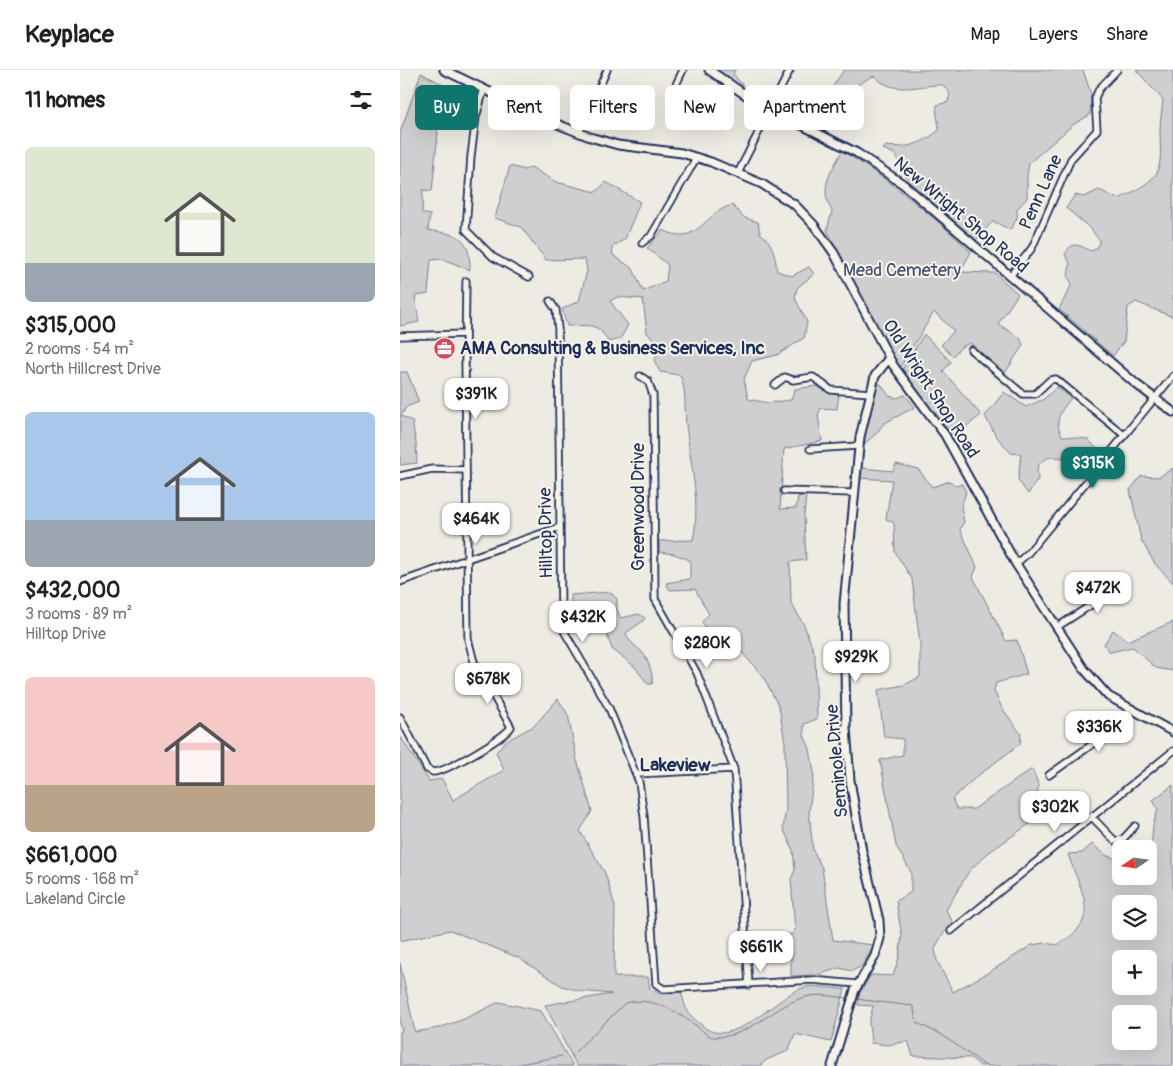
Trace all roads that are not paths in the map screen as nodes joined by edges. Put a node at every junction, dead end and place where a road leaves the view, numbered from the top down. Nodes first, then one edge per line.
1 (444, 70) edge
2 (607, 70) edge
3 (683, 70) edge
4 (709, 70) edge
5 (790, 70) edge
6 (1117, 70) edge
7 (676, 85) edge
8 (782, 85) edge
9 (484, 89) junction
10 (744, 95) edge
11 (759, 130) edge
12 (811, 130) edge
13 (579, 132) junction
14 (697, 157) junction
15 (738, 173) junction
16 (642, 243) dead end
17 (1010, 276) junction
18 (529, 277) dead end
19 (466, 281) dead end
20 (550, 301) dead end
21 (465, 334) junction
22 (400, 336) edge
23 (971, 350) dead end
24 (889, 358) junction
25 (640, 376) dead end
26 (1173, 376) edge
27 (775, 385) dead end
28 (870, 392) junction
29 (1154, 398) junction
30 (1173, 412) edge
31 (1124, 435) junction
32 (858, 446) junction
33 (810, 449) dead end
34 (466, 470) junction
35 (400, 476) edge
36 (784, 491) dead end
37 (853, 493) junction
38 (560, 527) junction
39 (467, 559) junction
40 (1016, 564) junction
41 (1114, 581) dead end
42 (400, 582) edge
43 (1057, 627) junction
44 (1131, 710) junction
45 (400, 717) edge
46 (1173, 732) edge
47 (1173, 751) edge
48 (734, 769) junction
49 (636, 774) junction
50 (1049, 775) dead end
51 (1092, 816) junction
52 (1135, 826) dead end
53 (951, 931) dead end
54 (857, 984) junction
55 (749, 985) junction
56 (832, 1066) edge

1 - 9 street, Old Wright Shop Road
2 - 13 street
3 - 7 street
4 - 10 street, New Wright Shop Road
5 - 8 street
6 - 17 street, Penn Lane
9 - 13 street, Old Wright Shop Road
9 - 18 street
11 - 15 street
12 - 17 street, New Wright Shop Road
13 - 14 street, Old Wright Shop Road
14 - 15 street, Old Wright Shop Road
14 - 16 street
15 - 24 street, Old Wright Shop Road
17 - 29 street, New Wright Shop Road
19 - 21 street
20 - 38 street, Hilltop Drive
21 - 22 street
21 - 34 street
23 - 31 street
24 - 28 street, Seminole Drive
24 - 40 street, Old Wright Shop Road
25 - 48 street, Greenwood Drive
26 - 29 street
27 - 28 street
28 - 32 street, Seminole Drive
29 - 30 street, New Wright Shop Road
29 - 31 street
31 - 40 street
32 - 33 street
32 - 37 street, Seminole Drive
34 - 35 street
34 - 39 street
36 - 37 street
37 - 54 street, Seminole Drive
38 - 39 street
38 - 49 street, Hilltop Drive
39 - 42 street
39 - 45 street
40 - 43 street, Old Wright Shop Road
41 - 43 street
43 - 44 street, Old Wright Shop Road
44 - 46 street, Old Wright Shop Road
44 - 50 street
47 - 51 street
48 - 49 street
48 - 55 street, Greenwood Drive
49 - 55 street, Hilltop Drive
51 - 52 street
51 - 53 street
54 - 55 street
54 - 56 street, Seminole Drive

